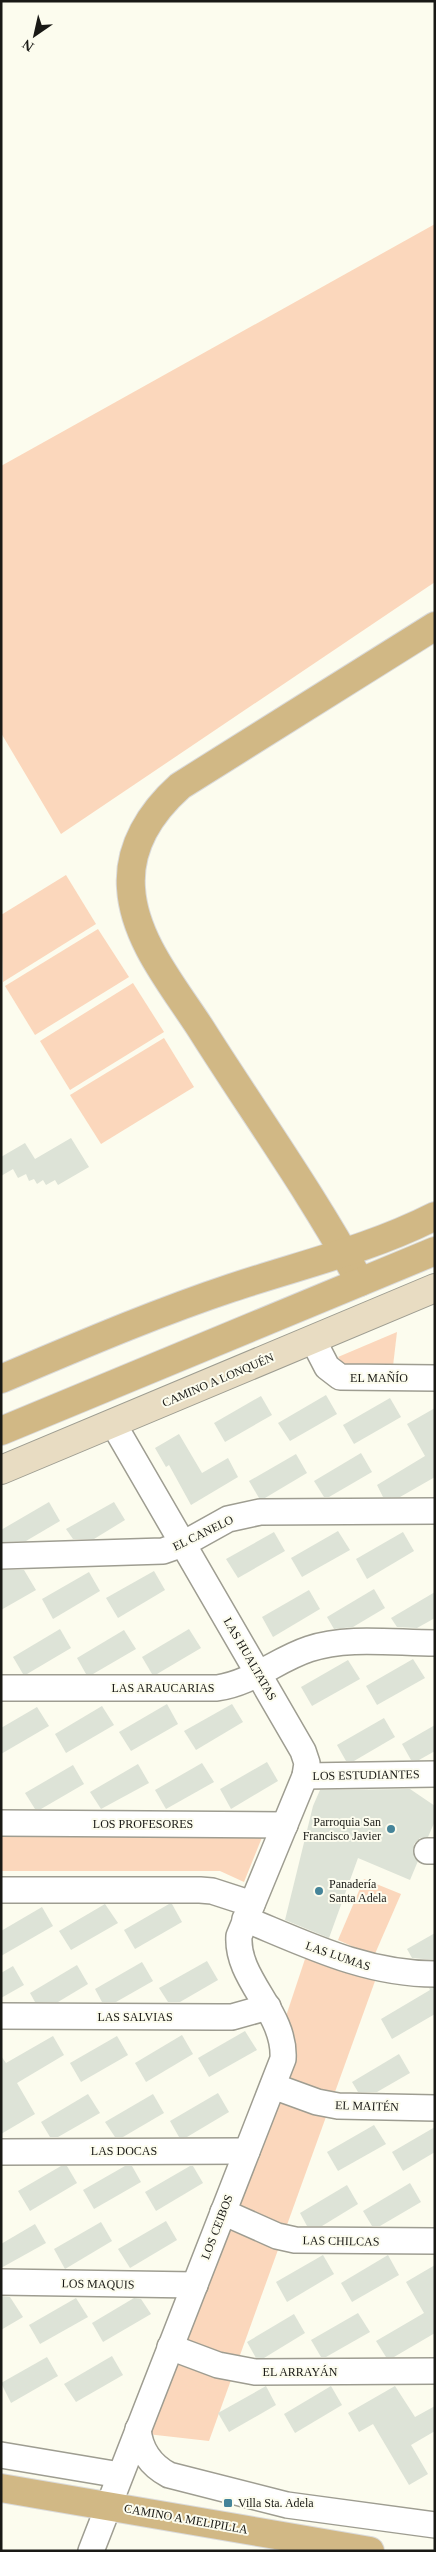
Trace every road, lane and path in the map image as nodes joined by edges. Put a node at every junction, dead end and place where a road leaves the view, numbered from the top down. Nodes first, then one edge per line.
1 (435, 626) edge
2 (435, 1216) edge
3 (435, 1251) edge
4 (345, 1253) junction
5 (360, 1282) junction
6 (435, 1288) edge
7 (313, 1340) junction
8 (435, 1378) edge
9 (1, 1379) edge
10 (114, 1425) junction
11 (1, 1431) edge
12 (1, 1470) edge
13 (435, 1512) edge
14 (183, 1544) junction
15 (1, 1556) edge
16 (435, 1643) edge
17 (258, 1674) junction
18 (1, 1688) edge
19 (305, 1776) junction
20 (432, 1776) edge
21 (1, 1823) edge
22 (285, 1825) junction
23 (1, 1890) edge
24 (248, 1912) junction
25 (435, 1974) edge
26 (268, 2007) junction
27 (1, 2016) edge
28 (273, 2086) junction
29 (435, 2108) edge
30 (247, 2151) junction
31 (1, 2152) edge
32 (223, 2212) junction
33 (435, 2241) edge
34 (1, 2282) edge
35 (195, 2285) junction
36 (170, 2347) junction
37 (435, 2371) edge
38 (138, 2429) junction
39 (1, 2455) edge
40 (120, 2475) junction
41 (1, 2488) edge
42 (108, 2505) junction
43 (435, 2525) edge
44 (91, 2551) edge
45 (370, 2551) edge

1 - 4 main road
2 - 4 main road
3 - 5 main road
4 - 5 main road
4 - 9 main road
5 - 11 main road
6 - 7 street, CAMINO A LONQUÉN
7 - 8 street, EL MAÑÍO
7 - 10 street, CAMINO A LONQUÉN
10 - 12 street, CAMINO A LONQUÉN
10 - 14 street, LAS HUALTATAS
13 - 14 street, EL CANELO
14 - 15 street, EL CANELO
14 - 17 street, LAS HUALTATAS
16 - 17 street, LAS ARAUCARIAS
17 - 18 street, LAS ARAUCARIAS
17 - 19 street, LAS HUALTATAS
19 - 20 street, LOS ESTUDIANTES
19 - 22 street, LAS HUALTATAS
21 - 22 street, LOS PROFESORES
22 - 24 street, LAS HUALTATAS
23 - 24 street
24 - 25 street, LAS LUMAS
24 - 26 street, LOS CEIBOS
26 - 27 street, LAS SALVIAS
26 - 28 street, LOS CEIBOS
28 - 29 street, EL MAITÉN
28 - 30 street, LOS CEIBOS
30 - 31 street, LAS DOCAS
30 - 32 street, LOS CEIBOS
32 - 33 street, LAS CHILCAS
32 - 35 street, LOS CEIBOS
34 - 35 street, LOS MAQUIS
35 - 36 street, LOS CEIBOS
36 - 37 street, EL ARRAYÁN
36 - 38 street, LOS CEIBOS
38 - 40 street, LOS CEIBOS
38 - 43 street
39 - 40 street
40 - 42 street, LOS CEIBOS
41 - 42 main road, CAMINO A MELIPILLA
42 - 44 street, LOS CEIBOS
42 - 45 main road, CAMINO A MELIPILLA

